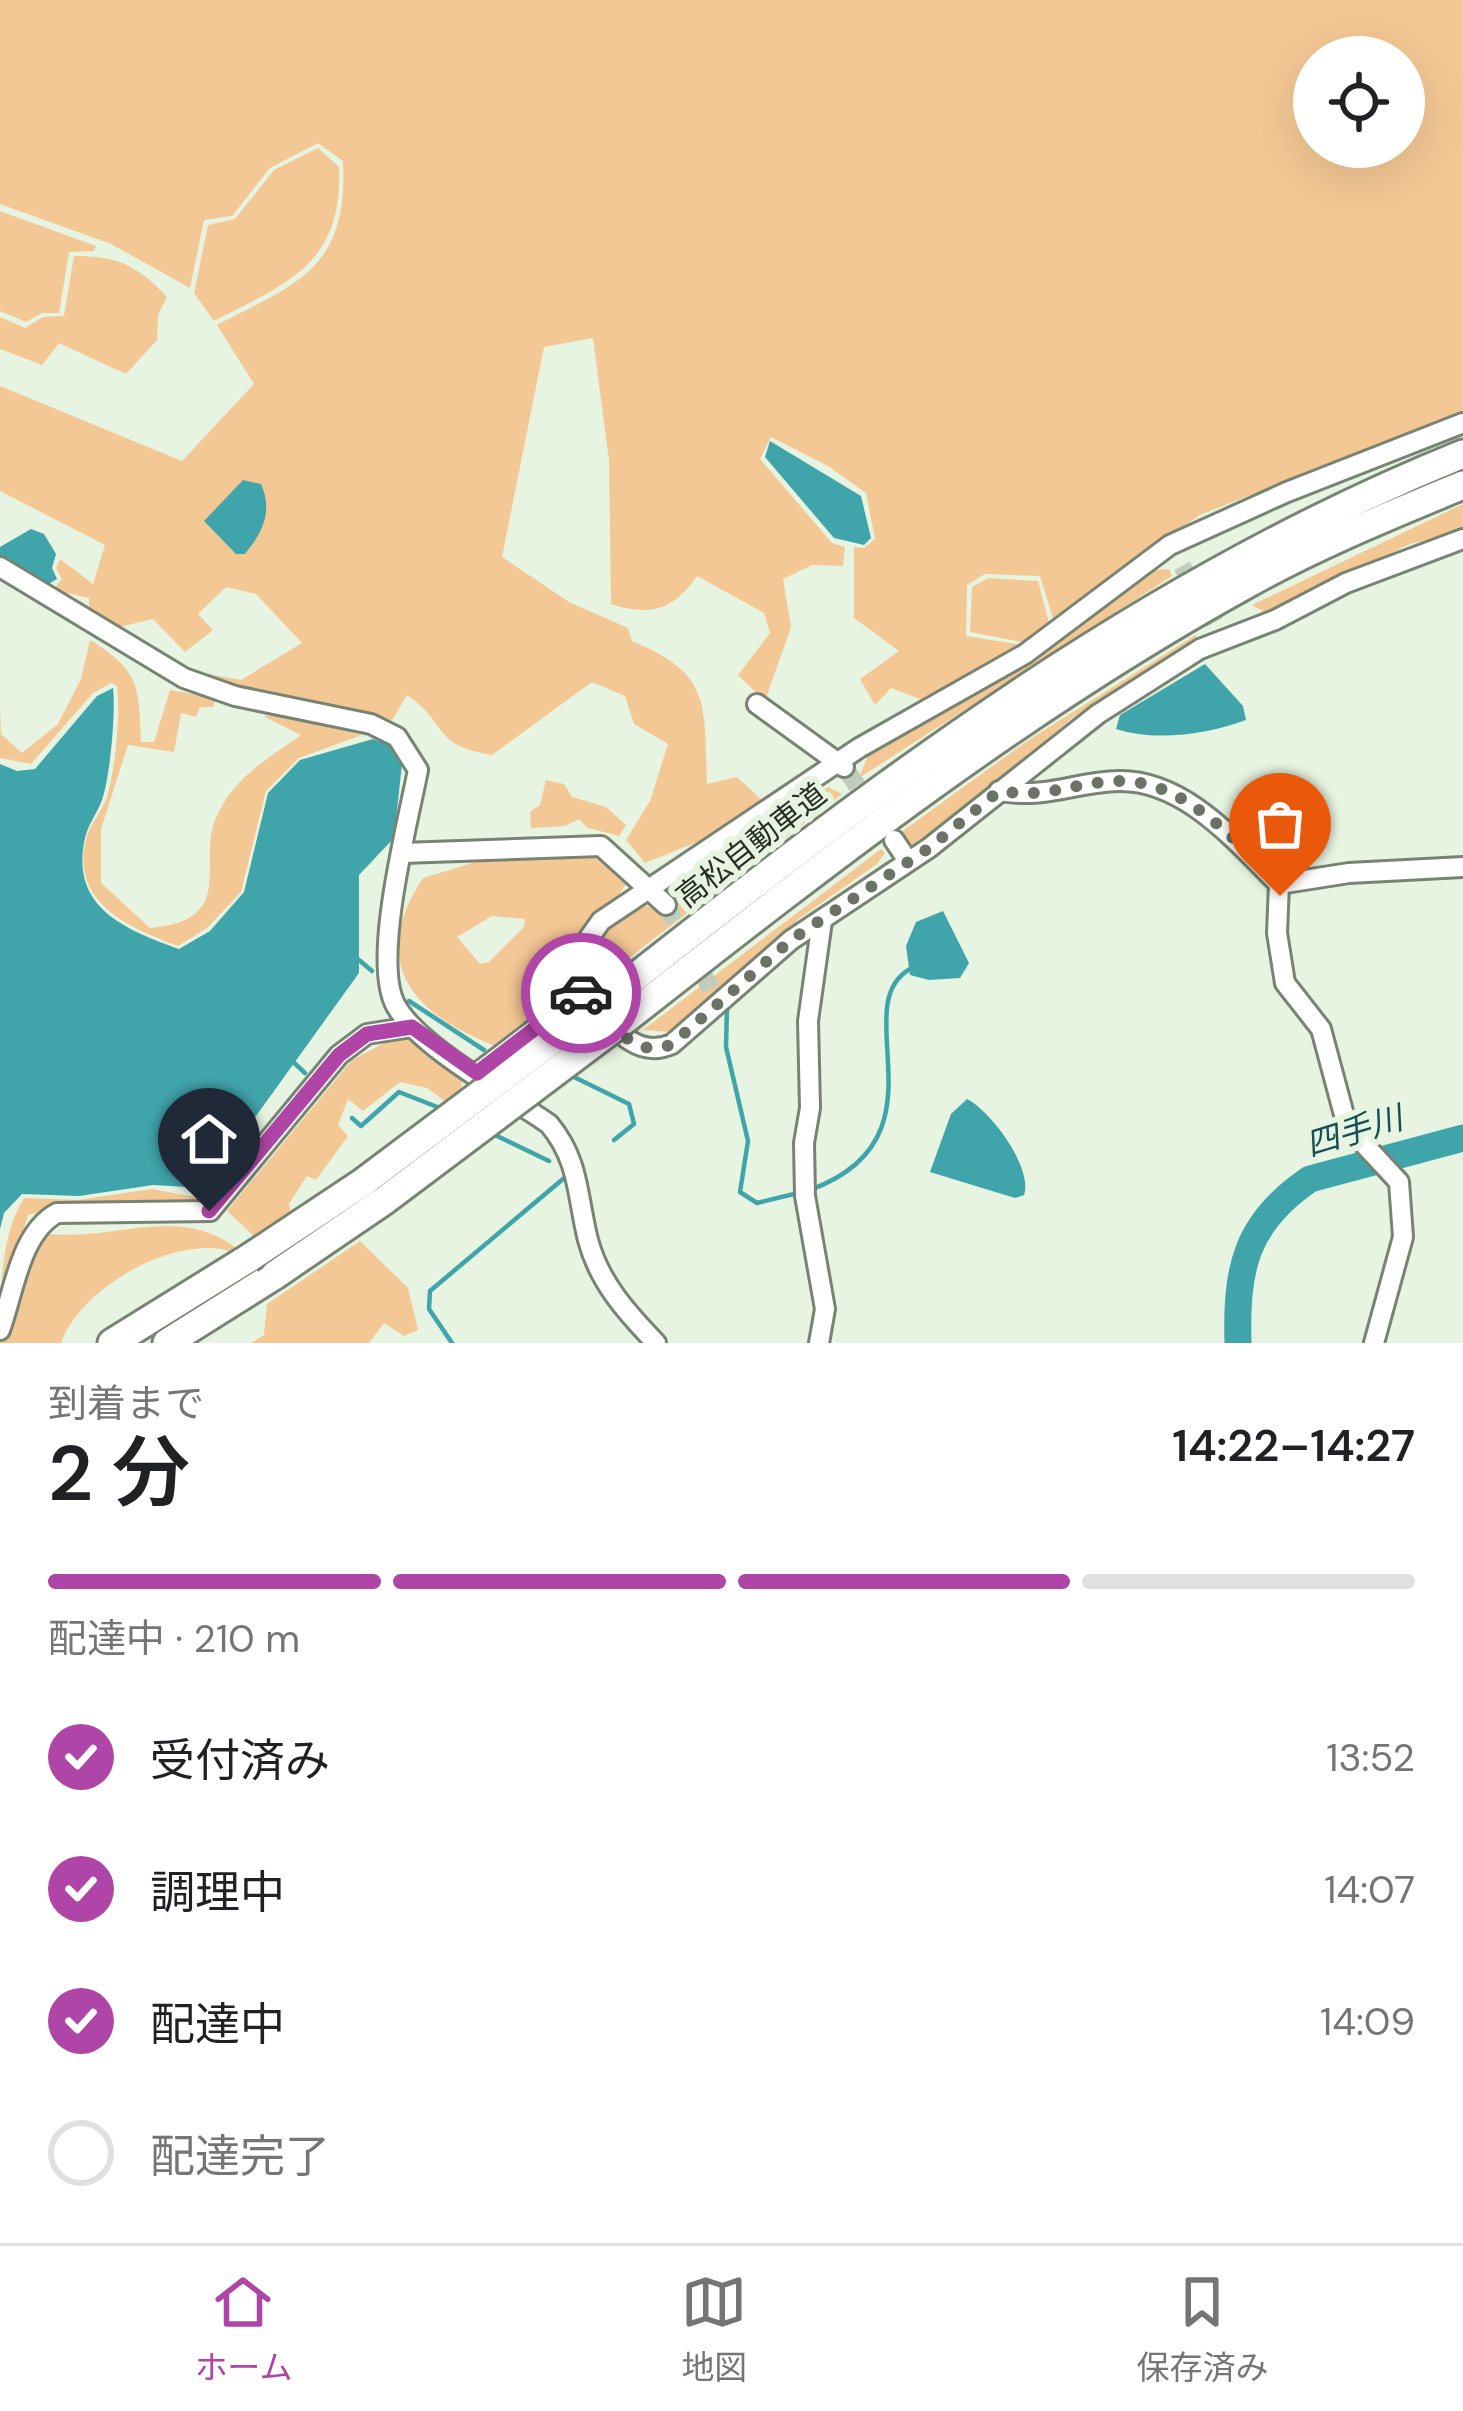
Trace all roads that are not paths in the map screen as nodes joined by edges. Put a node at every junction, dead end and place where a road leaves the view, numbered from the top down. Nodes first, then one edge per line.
1 (1463, 423) edge
2 (1463, 454) edge
3 (1463, 484) edge
4 (1463, 539) edge
5 (1169, 545) junction
6 (1181, 566) tunnel mouth
7 (0, 567) edge
8 (1215, 622) tunnel mouth
9 (1225, 640) junction
10 (757, 704) dead end
11 (843, 766) junction
12 (999, 791) junction
13 (894, 840) dead end
14 (402, 853) junction
15 (908, 861) junction
16 (1463, 867) edge
17 (1280, 884) junction
18 (650, 890) junction
19 (666, 905) tunnel mouth
20 (822, 921) junction
21 (606, 1003) junction
22 (412, 1027) junction
23 (477, 1073) junction
24 (0, 1330) edge
25 (112, 1343) edge
26 (166, 1343) edge
27 (656, 1343) edge
28 (819, 1343) edge
29 (1374, 1343) edge

1 - 5 street
2 - 21 highway, 高松自動車道
3 - 21 highway, 高松自動車道
4 - 9 street
5 - 6 street
5 - 11 street
7 - 14 street
8 - 9 street
9 - 12 street
10 - 11 street
11 - 18 street
12 - 15 street
12 - 17 street
13 - 15 street
14 - 18 street
14 - 22 street
15 - 20 street
16 - 17 street
17 - 29 street
18 - 19 street
18 - 21 street
20 - 21 street
20 - 28 street
21 - 23 street
21 - 25 highway, 高松自動車道, bridge
21 - 26 highway, 高松自動車道, bridge
22 - 23 street
22 - 24 street
23 - 27 street

